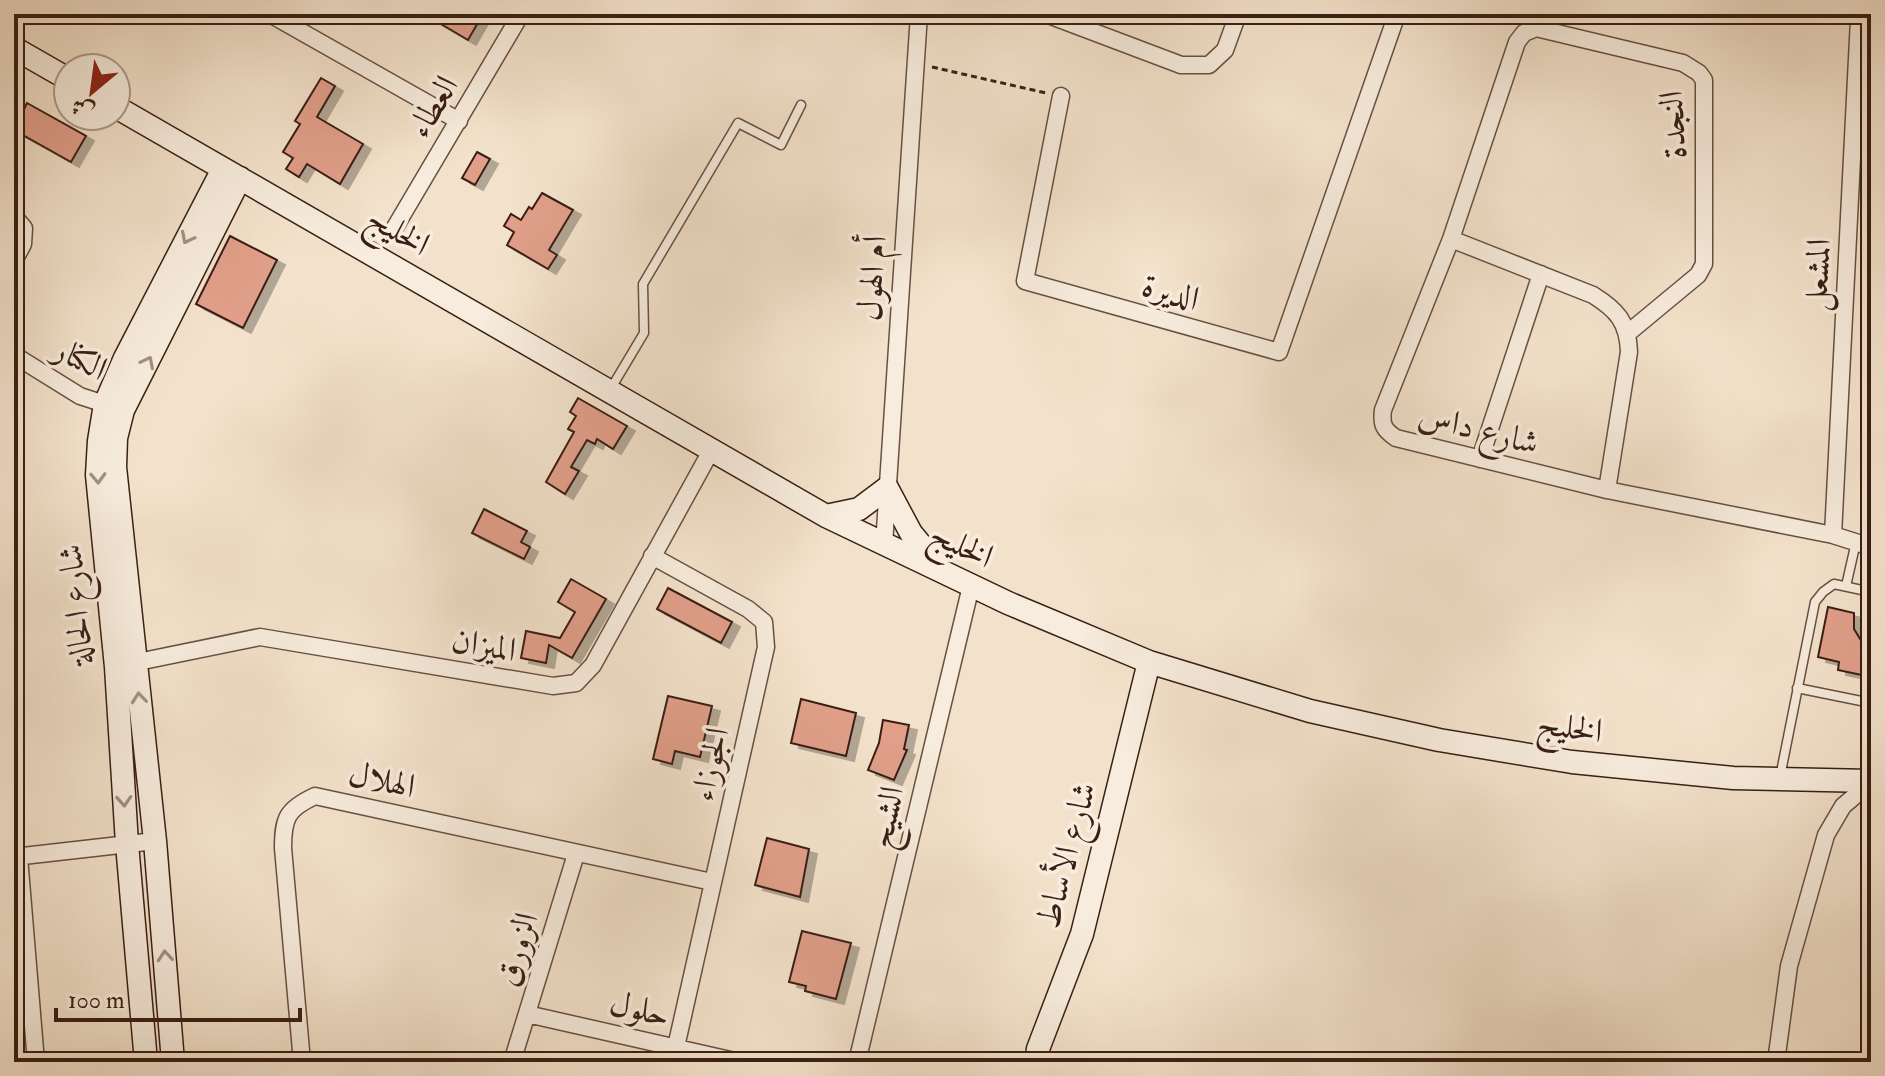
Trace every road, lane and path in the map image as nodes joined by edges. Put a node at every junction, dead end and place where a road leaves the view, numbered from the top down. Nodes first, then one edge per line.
1 (270, 14) edge
2 (521, 14) edge
3 (919, 14) edge
4 (1046, 14) edge
5 (1238, 14) edge
6 (1397, 14) edge
7 (1859, 19) dead end
8 (1517, 42) joint
9 (14, 48) edge
10 (916, 63) junction
11 (52, 70) edge
12 (1061, 96) joint
13 (801, 105) dead end
14 (132, 116) edge
15 (459, 121) junction
16 (231, 173) junction
17 (14, 216) edge
18 (394, 229) dead end
19 (1451, 239) junction
20 (14, 261) edge
21 (1541, 274) junction
22 (1628, 333) junction
23 (14, 355) edge
24 (610, 390) junction
25 (114, 407) junction
26 (712, 449) junction
27 (1480, 459) junction
28 (887, 488) junction
29 (1607, 490) junction
30 (826, 516) junction
31 (1833, 535) junction
32 (1863, 544) edge
33 (884, 545) junction
34 (652, 556) junction
35 (944, 573) junction
36 (971, 586) junction
37 (1846, 586) junction
38 (1871, 592) edge
39 (1149, 662) junction
40 (126, 665) junction
41 (1797, 688) junction
42 (1871, 703) edge
43 (1779, 781) junction
44 (1871, 782) edge
45 (155, 841) junction
46 (127, 844) junction
47 (576, 854) junction
48 (16, 857) edge
49 (712, 882) junction
50 (22, 993) edge
51 (527, 1014) junction
52 (676, 1047) junction
53 (36, 1062) edge
54 (146, 1062) edge
55 (173, 1062) edge
56 (302, 1062) edge
57 (512, 1062) edge
58 (739, 1062) edge
59 (857, 1062) edge
60 (1036, 1062) edge
61 (1776, 1062) edge

1 - 15 street
2 - 15 street, العطاء
3 - 10 street, أم الهول
4 - 5 street
6 - 12 street, الديرة
7 - 31 street, المشعل
8 - 19 street, شارع داس
8 - 22 street, النجدة
9 - 11 street
10 - 12 path
10 - 28 street, أم الهول
13 - 24 lane
14 - 16 street, الخليج
15 - 18 street, العطاء
16 - 24 street, الخليج
16 - 25 street, شارع الحالة
17 - 20 street
19 - 21 street
19 - 27 street, شارع داس
21 - 22 street
21 - 27 street
22 - 29 street
23 - 25 street, الكنار
24 - 26 street, الخليج
25 - 40 street, شارع الحالة
26 - 30 street, الخليج
26 - 34 street, الميزان
27 - 29 street, شارع داس
28 - 30 street
28 - 33 street, أم الهول
28 - 35 street
29 - 31 street, شارع داس
30 - 33 street, الخليج
31 - 32 street, شارع داس
32 - 37 lane
33 - 35 street, الخليج
34 - 40 street, الميزان
34 - 49 street, الجوزاء
35 - 36 street, الخليج
36 - 39 street, الخليج
36 - 59 street, الشيح
37 - 38 lane
37 - 41 lane
39 - 43 street, الخليج
39 - 60 street, شارع الأساط
45 -> 40 street, شارع الحالة
40 -> 46 street, شارع الحالة
41 - 42 lane
41 - 43 lane
43 - 44 street, الخليج
44 - 61 street
45 - 46 street
55 -> 45 street, شارع الحالة
46 - 48 street
46 - 54 street, شارع الحالة
47 - 49 street, الهلال
47 - 51 street, الزورق
47 - 56 street, الهلال
48 - 50 street
49 - 52 street, الجوزاء
50 - 53 street
51 - 52 street, حلول
51 - 57 street, الزورق
52 - 58 street, حلول

